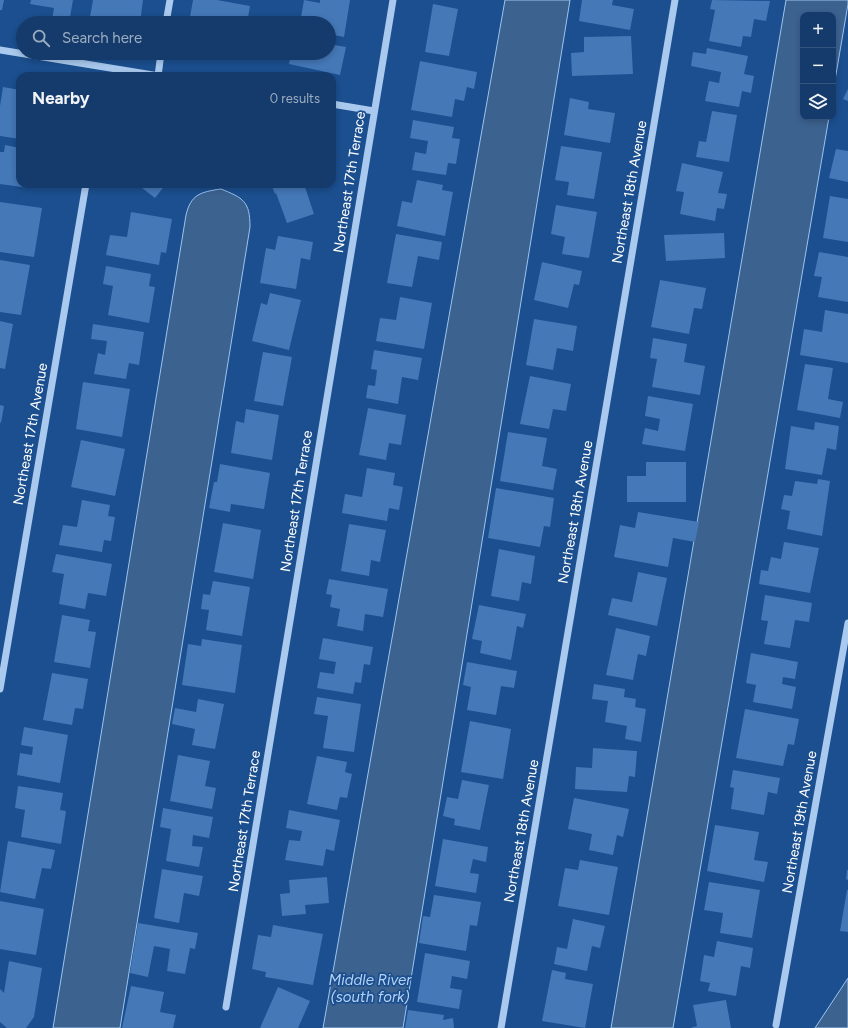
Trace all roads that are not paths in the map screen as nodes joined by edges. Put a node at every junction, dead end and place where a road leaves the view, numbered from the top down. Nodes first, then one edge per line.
1 (170, 0) edge
2 (393, 0) edge
3 (675, 0) edge
4 (167, 16) edge
5 (0, 50) edge
6 (16, 53) edge
7 (62, 60) edge
8 (161, 60) edge
9 (106, 67) junction
10 (105, 72) edge
11 (135, 72) edge
12 (159, 72) edge
13 (336, 105) edge
14 (374, 111) junction
15 (85, 188) edge
16 (848, 623) edge
17 (0, 689) edge
18 (226, 1007) dead end
19 (776, 1025) dead end
20 (501, 1028) edge

1 - 4 street
2 - 14 street, Northeast 17th Terrace
3 - 20 street, Northeast 18th Avenue
5 - 6 street
7 - 9 street
8 - 12 street
9 - 10 street
9 - 11 street
13 - 14 street
14 - 18 street, Northeast 17th Terrace
15 - 17 street, Northeast 17th Avenue
16 - 19 street, Northeast 19th Avenue

